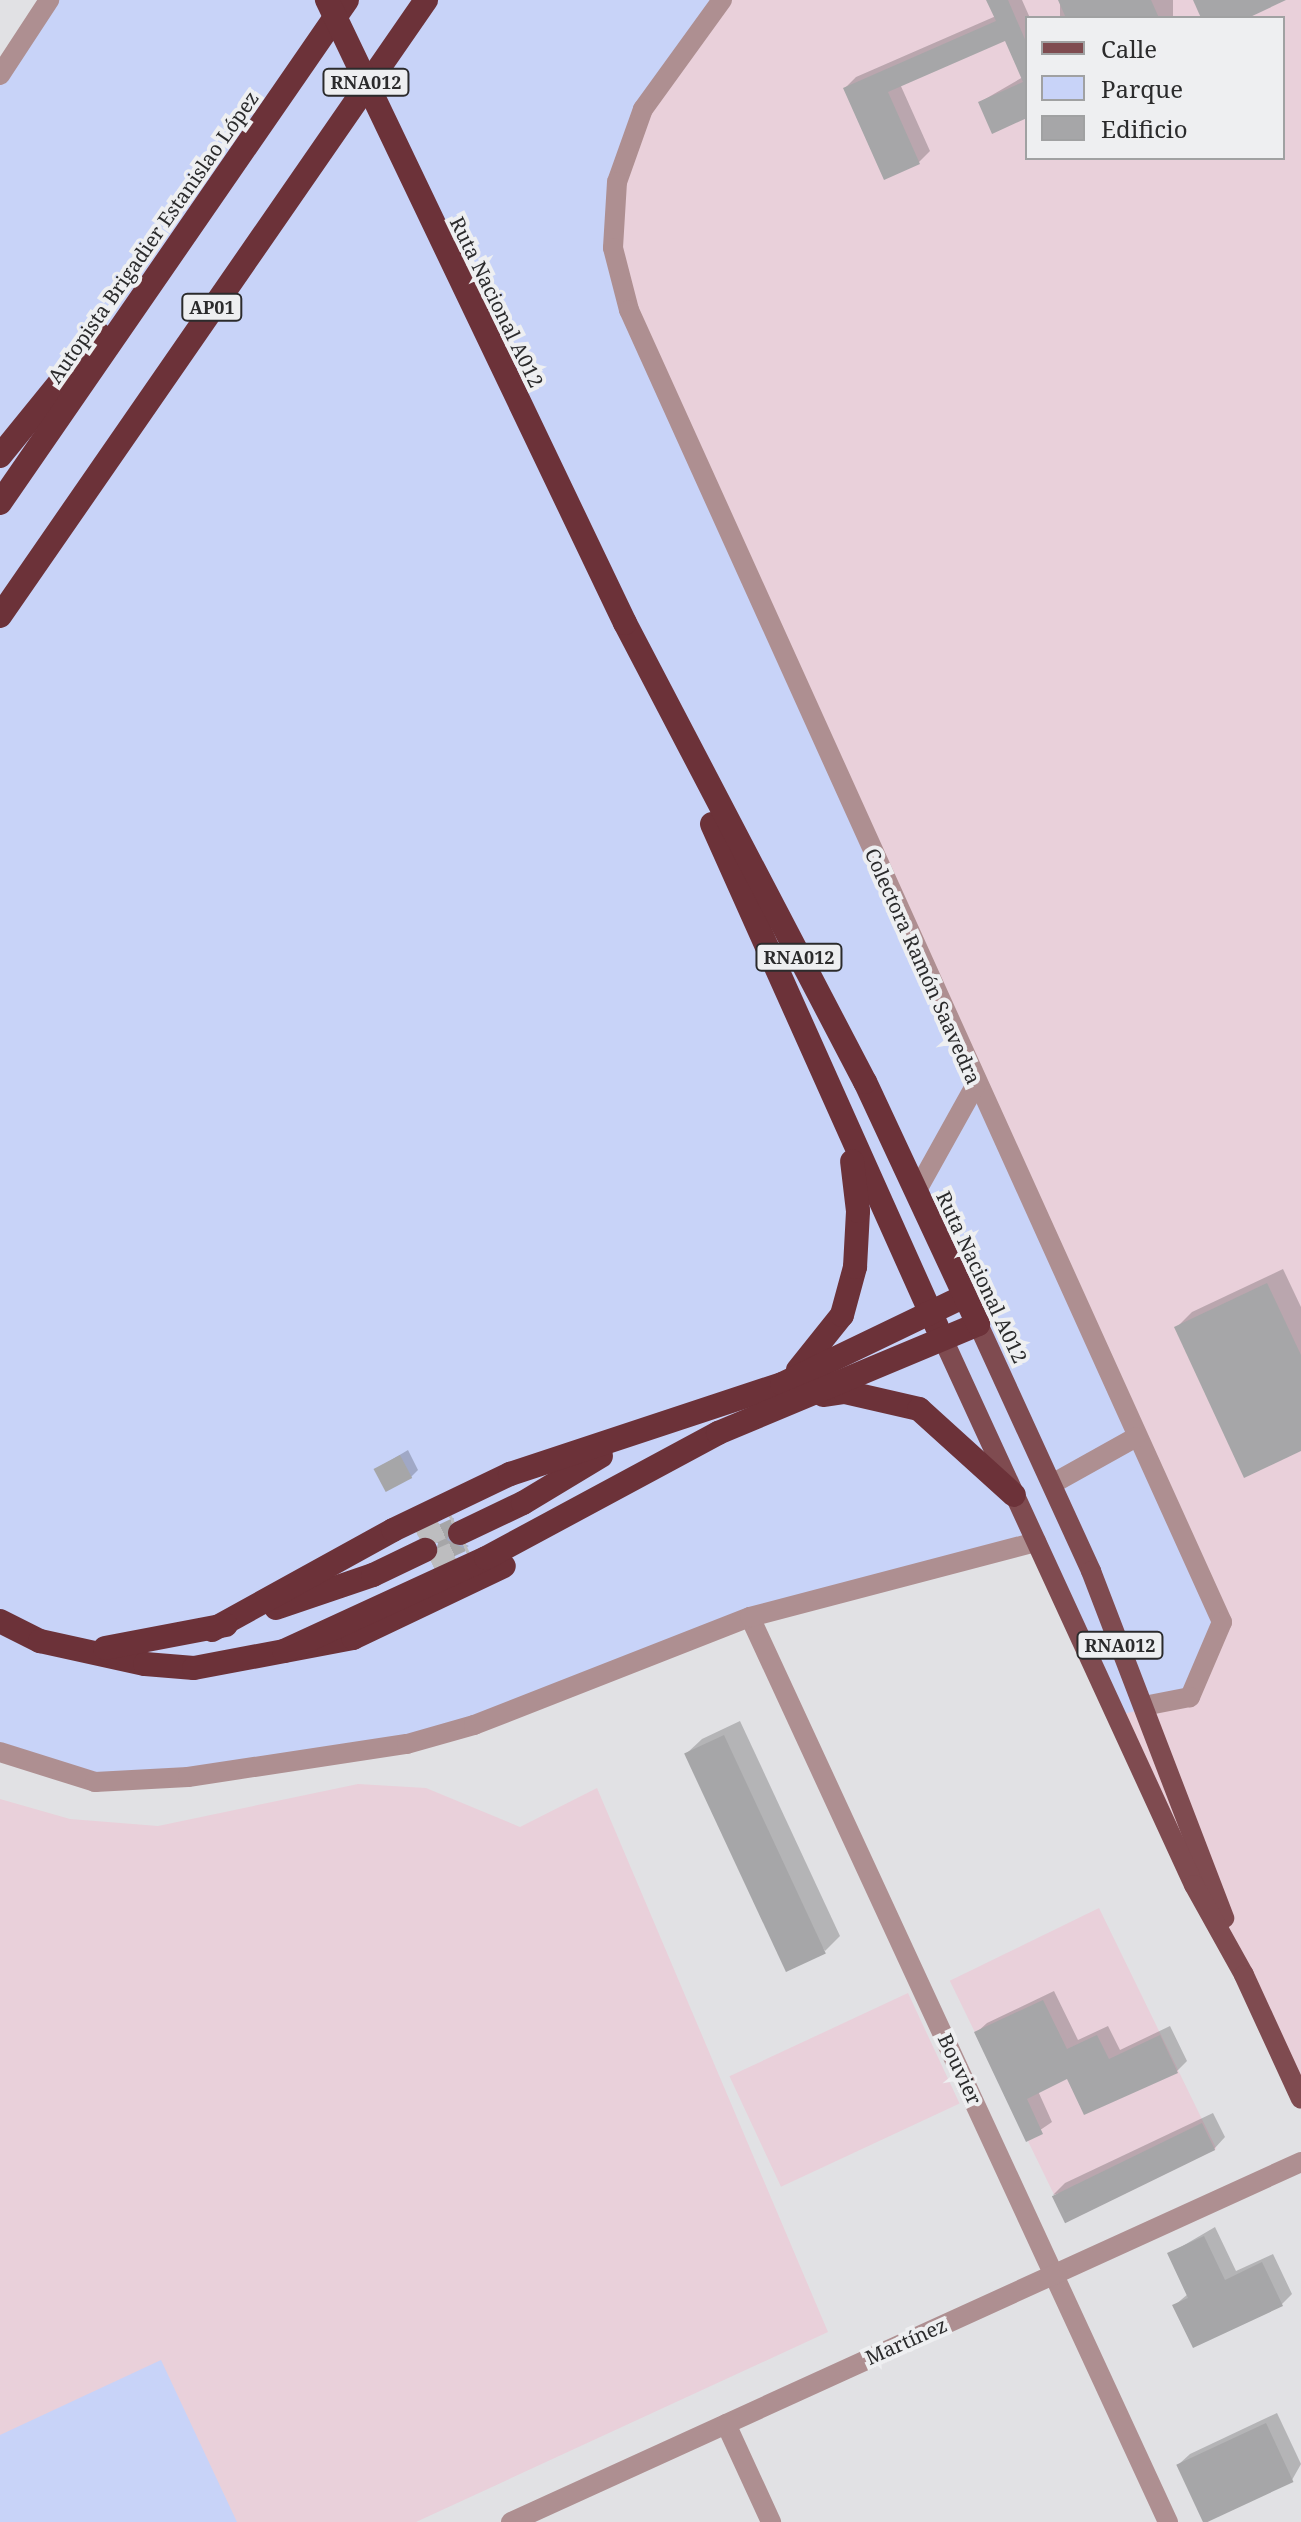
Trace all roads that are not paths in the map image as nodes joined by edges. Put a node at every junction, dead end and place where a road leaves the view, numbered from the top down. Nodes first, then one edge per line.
1 (49, 0) edge
2 (327, 0) edge
3 (347, 0) edge
4 (426, 0) edge
5 (722, 0) edge
6 (0, 75) edge
7 (162, 264) junction
8 (0, 456) edge
9 (0, 503) edge
10 (0, 616) edge
11 (625, 623) junction
12 (976, 1084) junction
13 (850, 1139) junction
14 (916, 1192) junction
15 (965, 1296) junction
16 (930, 1312) junction
17 (978, 1324) junction
18 (943, 1339) junction
19 (792, 1391) junction
20 (1136, 1437) junction
21 (630, 1438) junction
22 (1052, 1484) junction
23 (608, 1495) junction
24 (1014, 1495) junction
25 (1036, 1542) junction
26 (750, 1617) junction
27 (0, 1621) edge
28 (212, 1630) junction
29 (91, 1649) junction
30 (284, 1651) junction
31 (1144, 1706) junction
32 (0, 1752) edge
33 (1244, 1975) junction
34 (1301, 2099) edge
35 (1301, 2162) edge
36 (1055, 2274) junction
37 (726, 2424) junction
38 (511, 2522) edge
39 (771, 2522) edge
40 (1168, 2522) edge

1 - 6 street
2 - 11 highway, Ruta Nacional A012 / RNA012
3 - 7 highway, Autopista Brigadier Estanislao López
4 - 10 highway, AP01
5 - 12 street, Colectora Ramón Saavedra
7 - 8 highway
7 - 9 highway, Autopista Brigadier Estanislao López
11 - 13 highway, Ruta Nacional A012 / RNA012
11 - 14 highway, Ruta Nacional A012 / RNA012
12 - 14 street
12 - 20 street, Colectora Ramón Saavedra
13 - 16 highway, Ruta Nacional A012 / RNA012
13 - 19 highway, RNA012
14 - 15 highway, Ruta Nacional A012 / RNA012
15 - 16 highway
15 - 17 highway, Ruta Nacional A012 / RNA012
16 - 18 highway, Ruta Nacional A012 / RNA012
16 - 19 highway
17 - 18 highway
17 - 22 main road, Ruta Nacional A012 / RNA012
18 - 19 highway
18 - 24 main road, Ruta Nacional A012 / RNA012
19 - 21 highway
19 - 23 highway
19 - 24 highway
20 - 22 street
20 - 31 street, Colectora Ramón Saavedra
21 - 23 highway
21 - 28 highway
22 - 31 main road, Ruta Nacional A012 / RNA012
23 - 30 highway
24 - 25 main road, Ruta Nacional A012 / RNA012
25 - 26 street
25 - 33 main road, Ruta Nacional A012 / RNA012
26 - 32 street
26 - 36 street, Bouvier
27 - 29 highway
28 - 29 highway
28 - 30 highway
29 - 30 highway
31 - 33 main road, Ruta Nacional A012 / RNA012
33 - 34 main road, Ruta Nacional A012 / RNA012
35 - 36 street, Martínez
36 - 37 street, Martínez
36 - 40 street, Bouvier
37 - 38 street, Martínez
37 - 39 street

